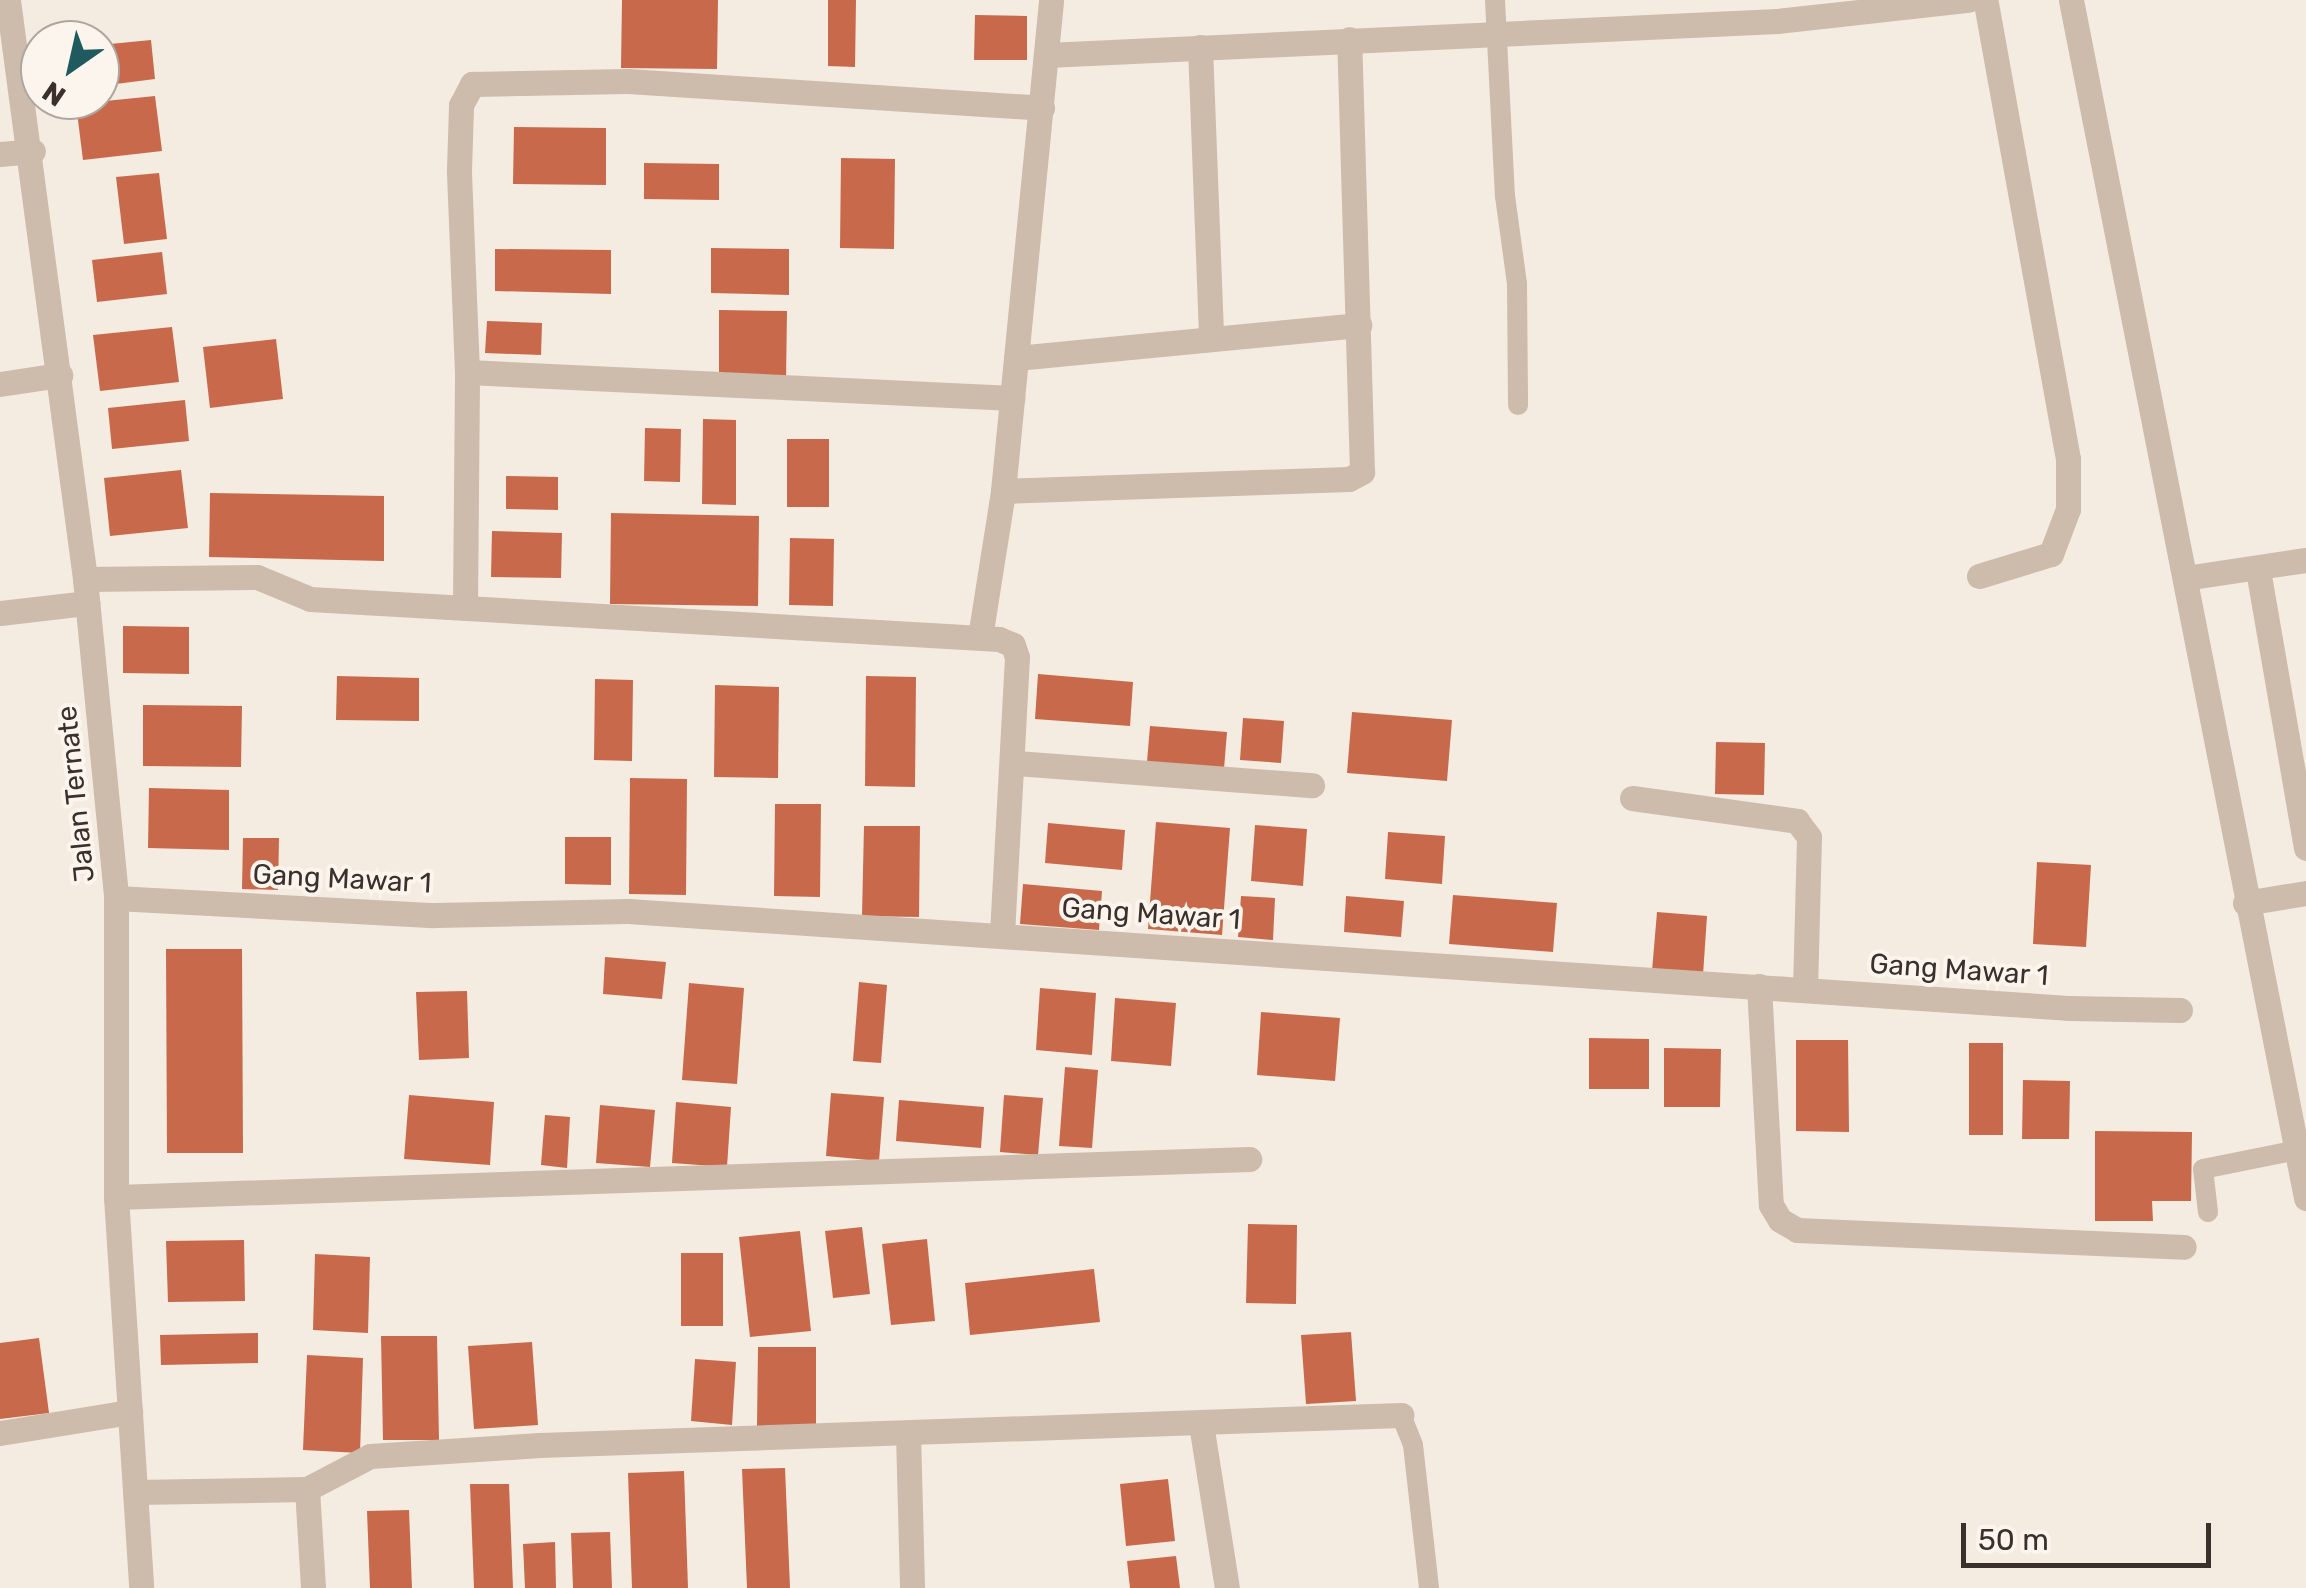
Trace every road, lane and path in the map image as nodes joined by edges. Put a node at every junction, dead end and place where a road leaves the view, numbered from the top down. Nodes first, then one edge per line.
1 (8, 0) edge
2 (1051, 0) edge
3 (1495, 0) edge
4 (1968, 0) edge
5 (1985, 0) edge
6 (2071, 0) edge
7 (1497, 35) junction
8 (1348, 39) junction
9 (1200, 47) junction
10 (1046, 55) junction
11 (1042, 108) junction
12 (33, 152) junction
13 (0, 154) edge
14 (1360, 325) junction
15 (1211, 339) junction
16 (1016, 358) junction
17 (467, 372) junction
18 (60, 375) junction
19 (0, 384) edge
20 (1012, 398) junction
21 (1518, 405) dead end
22 (1003, 491) junction
23 (2306, 560) edge
24 (2258, 570) junction
25 (1979, 576) dead end
26 (2184, 578) junction
27 (86, 591) junction
28 (465, 606) junction
29 (0, 614) edge
30 (980, 637) junction
31 (1016, 764) junction
32 (1312, 785) dead end
33 (1632, 798) dead end
34 (2306, 848) edge
35 (2306, 893) edge
36 (116, 898) junction
37 (2245, 904) junction
38 (1002, 934) junction
39 (1758, 986) junction
40 (1805, 990) junction
41 (2180, 1010) dead end
42 (2288, 1152) junction
43 (1249, 1159) dead end
44 (116, 1196) junction
45 (2306, 1198) edge
46 (2208, 1212) dead end
47 (2184, 1248) dead end
48 (130, 1412) junction
49 (1401, 1415) joint
50 (1201, 1424) junction
51 (0, 1433) edge
52 (908, 1433) junction
53 (306, 1489) junction
54 (135, 1492) junction
55 (141, 1588) edge
56 (314, 1588) edge
57 (912, 1588) edge
58 (1227, 1588) edge
59 (1429, 1588) edge

1 - 12 street, Jalan Ternate
2 - 10 street
3 - 7 lane
4 - 7 street
5 - 25 street
6 - 26 street
7 - 8 street
7 - 21 lane
8 - 9 street
8 - 14 street
9 - 10 street
9 - 15 street
10 - 11 street
11 - 16 street
11 - 17 street
12 - 13 street
12 - 18 street, Jalan Ternate
14 - 15 street
14 - 22 street
15 - 16 street
16 - 20 street
17 - 20 street
17 - 28 street
18 - 19 street
18 - 27 street, Jalan Ternate
20 - 22 street
22 - 30 street
23 - 24 street
24 - 26 street
24 - 34 street
26 - 37 street
27 - 28 street
27 - 29 street
27 - 36 street, Jalan Ternate
28 - 30 street
30 - 31 street
31 - 32 street
31 - 38 street
33 - 40 street
35 - 37 street
36 - 38 street, Gang Mawar 1
36 - 44 street, Jalan Ternate
37 - 42 street
38 - 39 street, Gang Mawar 1
39 - 40 street, Gang Mawar 1
39 - 47 street
40 - 41 street, Gang Mawar 1
42 - 45 street
42 - 46 lane
43 - 44 street
44 - 48 street, Jalan Ternate
48 - 51 street
48 - 54 street, Jalan Ternate
49 - 50 street
49 - 59 lane
50 - 52 street
50 - 58 street
52 - 53 street
52 - 57 street
53 - 54 street
53 - 56 street
54 - 55 street, Jalan Ternate

